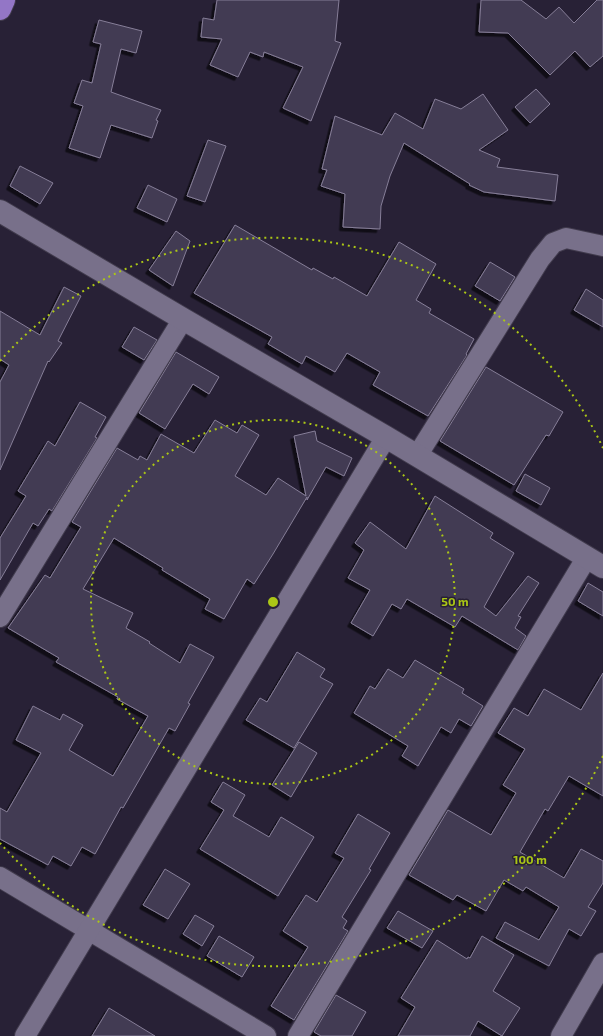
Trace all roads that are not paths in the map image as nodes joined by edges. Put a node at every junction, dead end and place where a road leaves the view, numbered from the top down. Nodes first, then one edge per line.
1 (4, 0) edge
2 (0, 9) edge
3 (0, 210) edge
4 (603, 246) edge
5 (183, 319) junction
6 (386, 437) junction
7 (417, 456) junction
8 (595, 562) edge
9 (0, 617) edge
10 (0, 877) edge
11 (90, 930) junction
12 (603, 963) edge
13 (25, 1036) edge
14 (266, 1036) edge
15 (298, 1036) edge
16 (561, 1036) edge

1 - 2 highway
3 - 5 street
4 - 7 street
5 - 6 street
5 - 9 street
6 - 7 street
6 - 11 street
7 - 8 street
8 - 15 street
10 - 11 street
11 - 13 street
11 - 14 street
12 - 16 street

